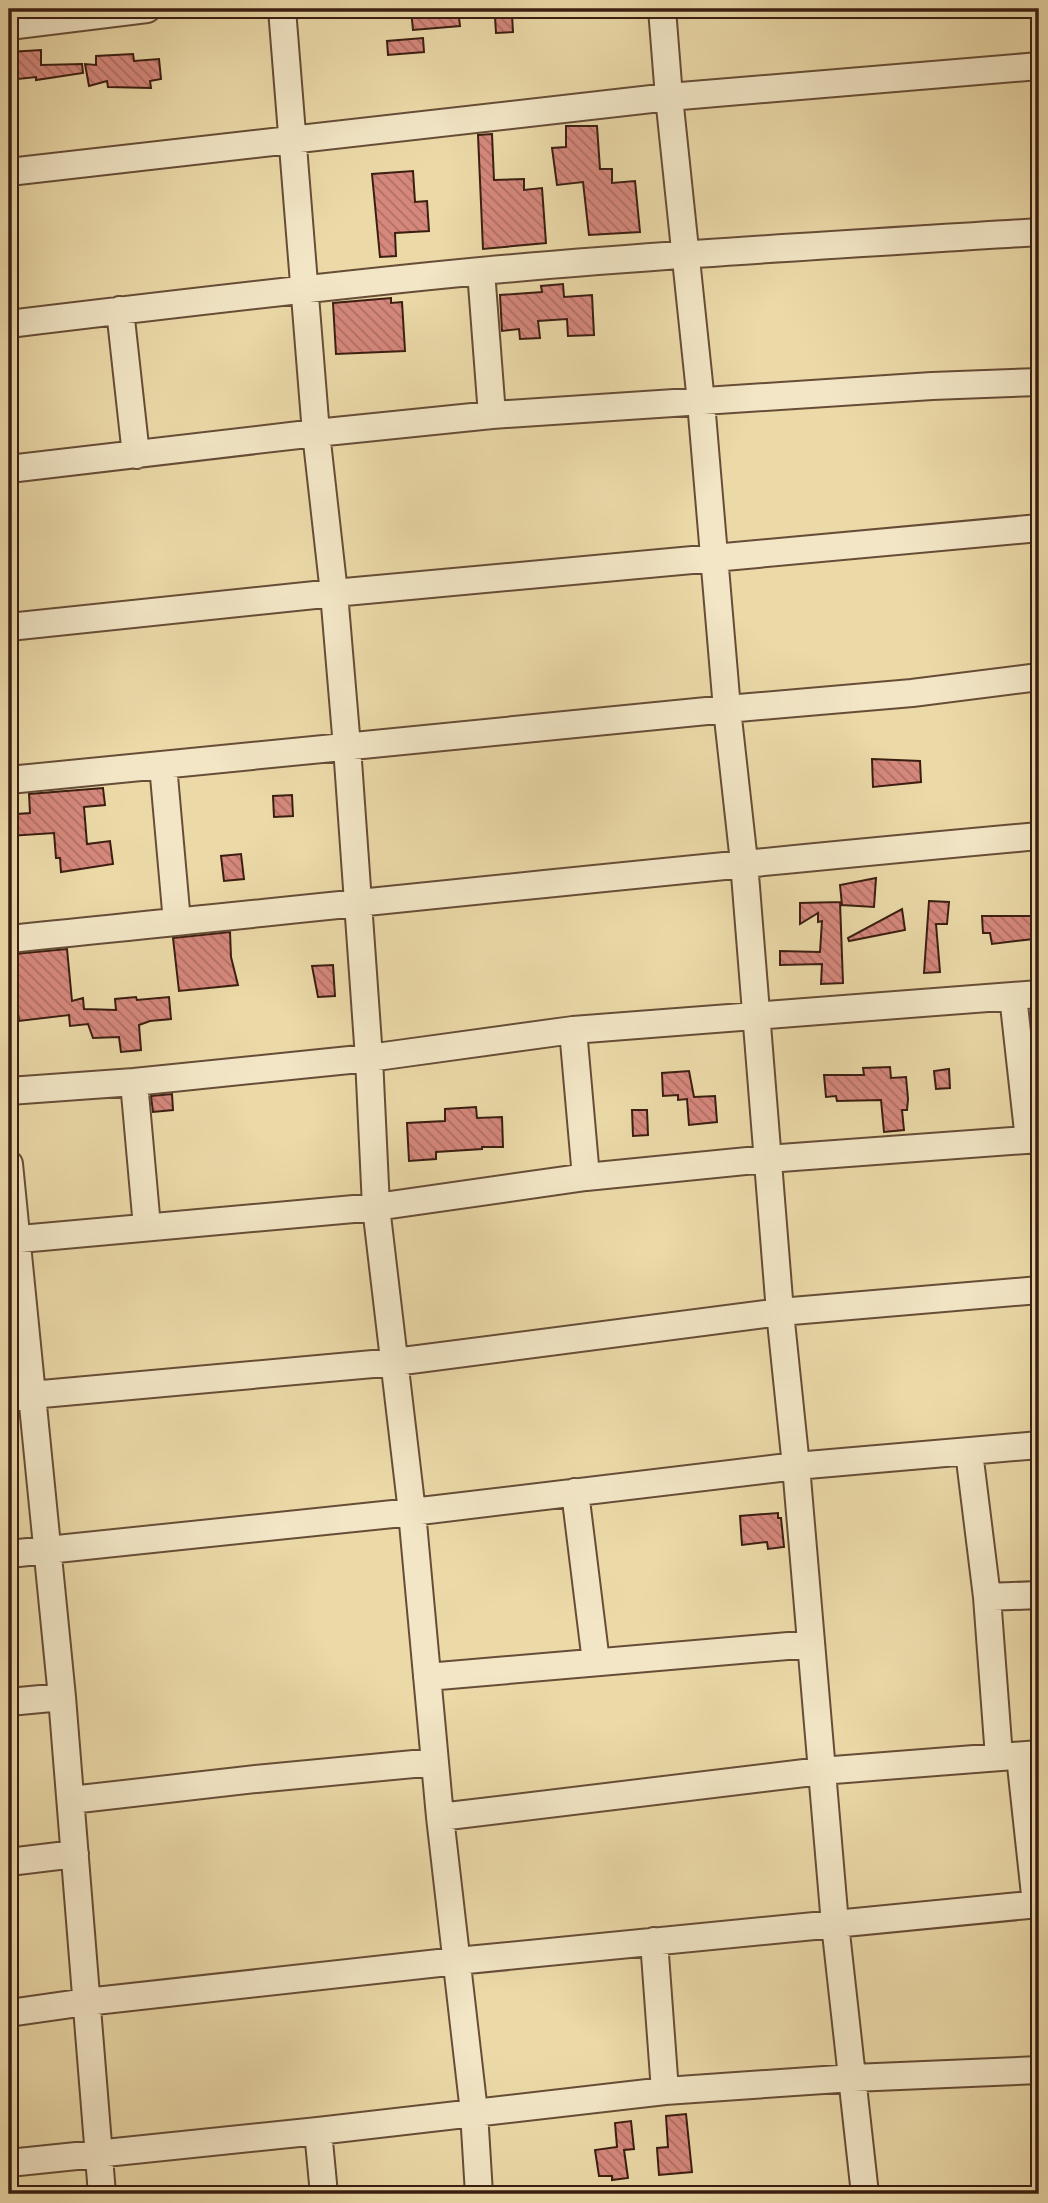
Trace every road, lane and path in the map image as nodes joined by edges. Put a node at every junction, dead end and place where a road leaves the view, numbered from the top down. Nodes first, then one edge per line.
1 (147, 9) edge
2 (282, 9) edge
3 (662, 9) edge
4 (9, 26) edge
5 (1039, 66) edge
6 (669, 97) junction
7 (293, 139) junction
8 (9, 172) edge
9 (1039, 232) edge
10 (686, 254) junction
11 (481, 271) junction
12 (306, 289) junction
13 (120, 310) junction
14 (9, 324) edge
15 (1039, 382) edge
16 (701, 402) junction
17 (492, 415) junction
18 (316, 433) junction
19 (136, 454) junction
20 (9, 469) edge
21 (1039, 528) edge
22 (714, 559) junction
23 (334, 593) junction
24 (9, 626) edge
25 (1039, 677) edge
26 (727, 709) junction
27 (347, 747) junction
28 (163, 765) junction
29 (9, 780) edge
30 (1039, 836) edge
31 (744, 862) junction
32 (359, 904) junction
33 (177, 922) junction
34 (9, 939) edge
35 (1039, 994) edge
36 (1013, 996) junction
37 (757, 1015) junction
38 (573, 1030) junction
39 (369, 1058) junction
40 (134, 1082) junction
41 (9, 1091) edge
42 (1034, 1139) edge
43 (767, 1159) junction
44 (9, 1164) edge
45 (586, 1177) junction
46 (376, 1207) junction
47 (147, 1227) junction
48 (12, 1240) edge
49 (1039, 1290) edge
50 (780, 1312) junction
51 (395, 1362) junction
52 (21, 1396) edge
53 (1039, 1445) edge
54 (969, 1452) junction
55 (796, 1466) junction
56 (575, 1492) junction
57 (412, 1512) junction
58 (48, 1550) junction
59 (9, 1554) edge
60 (1039, 1595) edge
61 (987, 1597) junction
62 (811, 1644) junction
63 (596, 1662) junction
64 (427, 1677) junction
65 (62, 1697) junction
66 (9, 1702) edge
67 (1020, 1756) edge
68 (435, 1762) junction
69 (821, 1771) junction
70 (71, 1800) junction
71 (440, 1816) junction
72 (75, 1854) junction
73 (9, 1862) edge
74 (1038, 1904) edge
75 (835, 1924) junction
76 (654, 1941) junction
77 (457, 1961) junction
78 (86, 2002) junction
79 (9, 2013) edge
80 (1039, 2070) edge
81 (853, 2078) junction
82 (665, 2091) junction
83 (474, 2112) junction
84 (318, 2131) junction
85 (97, 2155) junction
86 (9, 2163) edge
87 (102, 2194) edge
88 (324, 2194) edge
89 (479, 2194) edge
90 (865, 2194) edge

1 - 4 street
2 - 7 street
3 - 6 street
5 - 6 street
6 - 7 street
6 - 10 street
7 - 8 street
7 - 12 street
9 - 10 street
10 - 11 street
10 - 16 street
11 - 12 street
11 - 17 street
12 - 13 street
12 - 18 street
13 - 14 street
13 - 19 street
15 - 16 street
16 - 17 street
16 - 22 street
17 - 18 street
18 - 19 street
18 - 23 street
19 - 20 street
21 - 22 street
22 - 23 street
22 - 26 street
23 - 24 street
23 - 27 street
25 - 26 street
26 - 27 street
26 - 31 street
27 - 28 street
27 - 32 street
28 - 29 street
28 - 33 street
30 - 31 street
31 - 32 street
31 - 37 street
32 - 33 street
32 - 39 street
33 - 34 street
35 - 36 street
36 - 37 street
36 - 42 street
37 - 38 street
37 - 43 street
38 - 39 street
38 - 45 street
39 - 40 street
39 - 46 street
40 - 41 street
40 - 47 street
42 - 43 street
43 - 45 street
43 - 50 street
44 - 48 street
45 - 46 street
46 - 47 street
46 - 51 street
47 - 48 street
48 - 52 street
49 - 50 street
50 - 51 street
50 - 55 street
51 - 52 street
51 - 57 street
52 - 58 street
53 - 54 street
54 - 55 street
54 - 61 street
55 - 56 street
55 - 62 street
56 - 57 street
56 - 63 street
57 - 58 street
57 - 64 street
58 - 59 street
58 - 65 street
60 - 61 street
61 - 67 street
62 - 63 street
62 - 69 street
63 - 64 street
64 - 68 street
65 - 66 street
65 - 70 street
67 - 69 street
67 - 74 street
68 - 70 street
68 - 71 street
69 - 71 street
69 - 75 street
70 - 72 street
71 - 77 street
72 - 73 street
72 - 78 street
74 - 75 street
75 - 76 street
75 - 81 street
76 - 77 street
76 - 82 street
77 - 78 street
77 - 83 street
78 - 79 street
78 - 85 street
80 - 81 street
81 - 82 street
81 - 90 street
82 - 83 street
83 - 84 street
83 - 89 street
84 - 85 street
84 - 88 street
85 - 86 street
85 - 87 street

